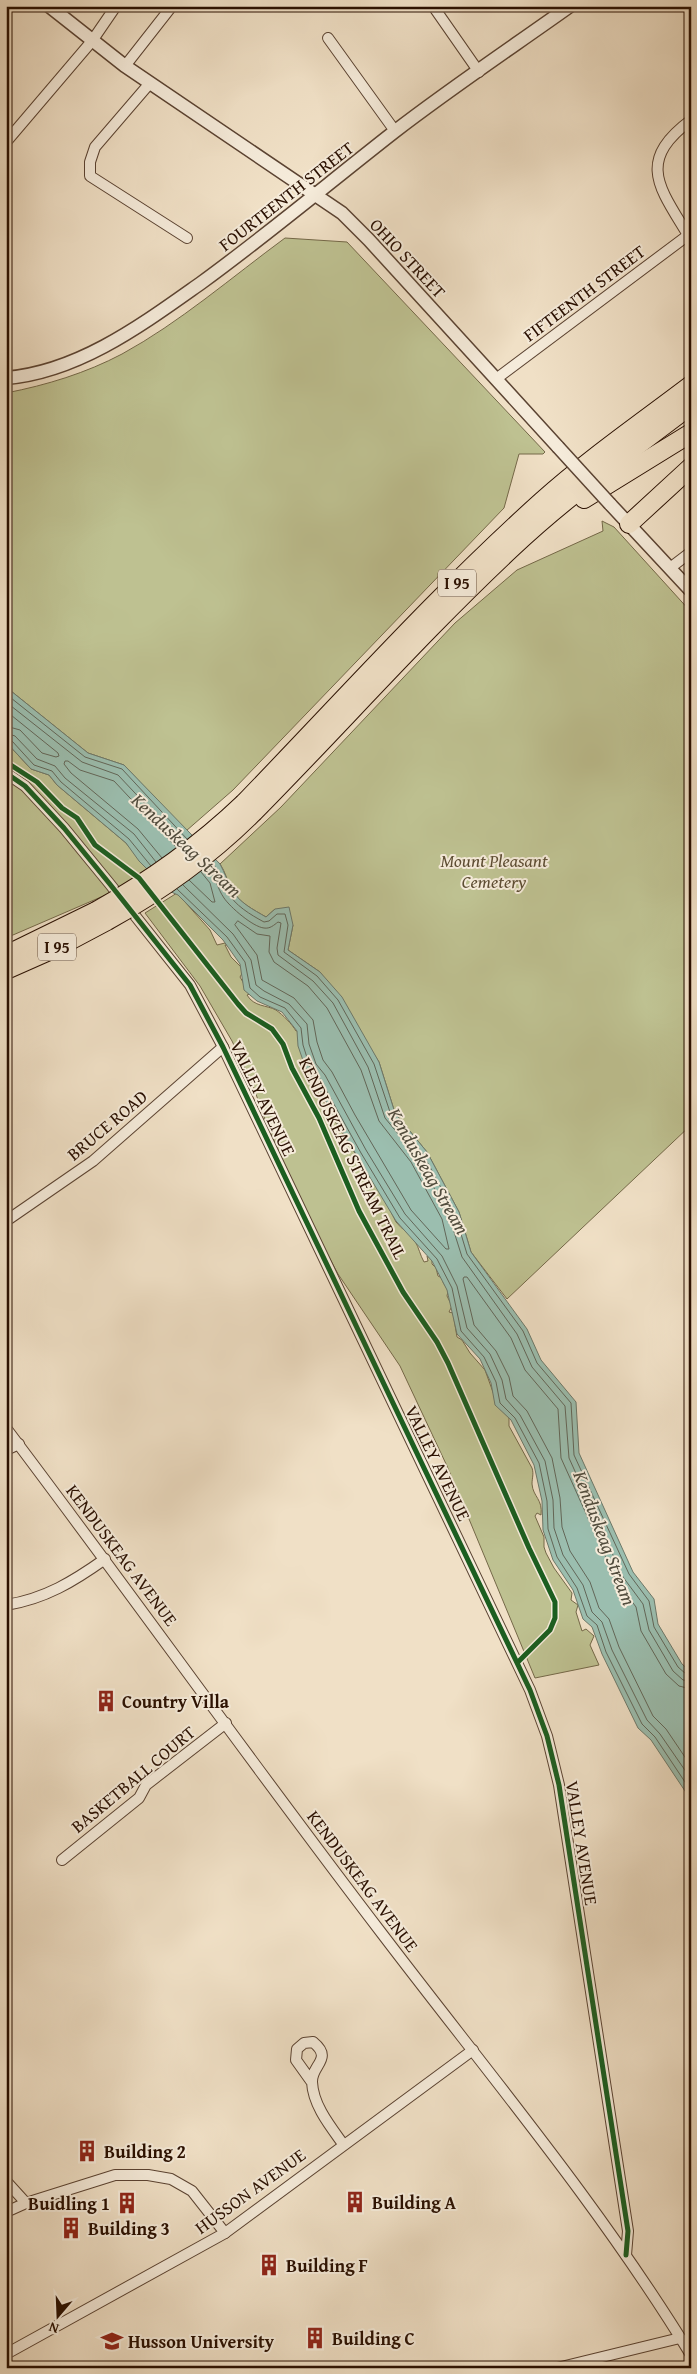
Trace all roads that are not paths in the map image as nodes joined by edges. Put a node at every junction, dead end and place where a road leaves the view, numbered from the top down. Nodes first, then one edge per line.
1 (49, 6) edge
2 (116, 6) edge
3 (172, 6) edge
4 (433, 6) edge
5 (570, 6) edge
6 (328, 38) dead end
7 (92, 41) junction
8 (125, 66) junction
9 (479, 72) junction
10 (150, 83) junction
11 (691, 120) edge
12 (395, 131) junction
13 (6, 142) edge
14 (318, 195) junction
15 (689, 234) edge
16 (187, 238) dead end
17 (691, 370) edge
18 (6, 378) edge
19 (496, 379) junction
20 (691, 385) edge
21 (691, 405) edge
22 (691, 433) edge
23 (613, 444) junction
24 (691, 467) edge
25 (629, 524) junction
26 (691, 552) edge
27 (670, 568) junction
28 (477, 582) junction
29 (691, 591) edge
30 (6, 773) edge
31 (249, 808) junction
32 (102, 916) junction
33 (6, 955) edge
34 (6, 970) edge
35 (223, 1047) junction
36 (6, 1221) edge
37 (6, 1428) edge
38 (18, 1444) junction
39 (6, 1450) edge
40 (105, 1559) junction
41 (6, 1604) edge
42 (226, 1723) junction
43 (62, 1860) dead end
44 (473, 2050) junction
45 (312, 2081) dead end
46 (343, 2144) junction
47 (6, 2181) edge
48 (26, 2203) junction
49 (6, 2212) edge
50 (226, 2233) junction
51 (626, 2255) junction
52 (680, 2338) junction
53 (6, 2354) edge
54 (691, 2355) edge
55 (562, 2367) edge

1 - 7 street, OHIO STREET
2 - 7 street
3 - 8 street
4 - 9 street
5 - 9 street, FOURTEENTH STREET
6 - 12 street
7 - 8 street, OHIO STREET
7 - 13 street
8 - 10 street, OHIO STREET
9 - 12 street, FOURTEENTH STREET
10 - 14 street, OHIO STREET
10 - 16 street
11 - 15 street
12 - 14 street, FOURTEENTH STREET
14 - 18 street, FOURTEENTH STREET
14 - 19 street, OHIO STREET
15 - 19 street, FIFTEENTH STREET
17 - 23 highway
19 - 25 street, OHIO STREET, bridge
20 - 23 highway, I 95
21 - 28 highway, I 95
22 - 28 highway
23 - 31 highway, I 95
24 - 25 highway
25 - 27 street, OHIO STREET
26 - 27 street
27 - 29 street, OHIO STREET
28 - 31 highway, I 95
30 - 35 street, VALLEY AVENUE
31 - 32 highway, I 95, bridge
32 - 33 highway, I 95
32 - 34 highway, I 95
35 - 36 street, BRUCE ROAD
35 - 51 street, VALLEY AVENUE
37 - 38 street, KENDUSKEAG AVENUE
38 - 39 street
38 - 40 street, KENDUSKEAG AVENUE
40 - 41 street
40 - 42 street, KENDUSKEAG AVENUE
42 - 43 street, BASKETBALL COURT
42 - 44 street, KENDUSKEAG AVENUE
44 - 46 street, HUSSON AVENUE
44 - 51 street, KENDUSKEAG AVENUE
45 - 46 street
46 - 50 street, HUSSON AVENUE
47 - 48 street
48 - 49 street
48 - 50 street
50 - 53 street, HUSSON AVENUE
51 - 52 street, KENDUSKEAG AVENUE
52 - 54 street, KENDUSKEAG AVENUE
52 - 55 street

